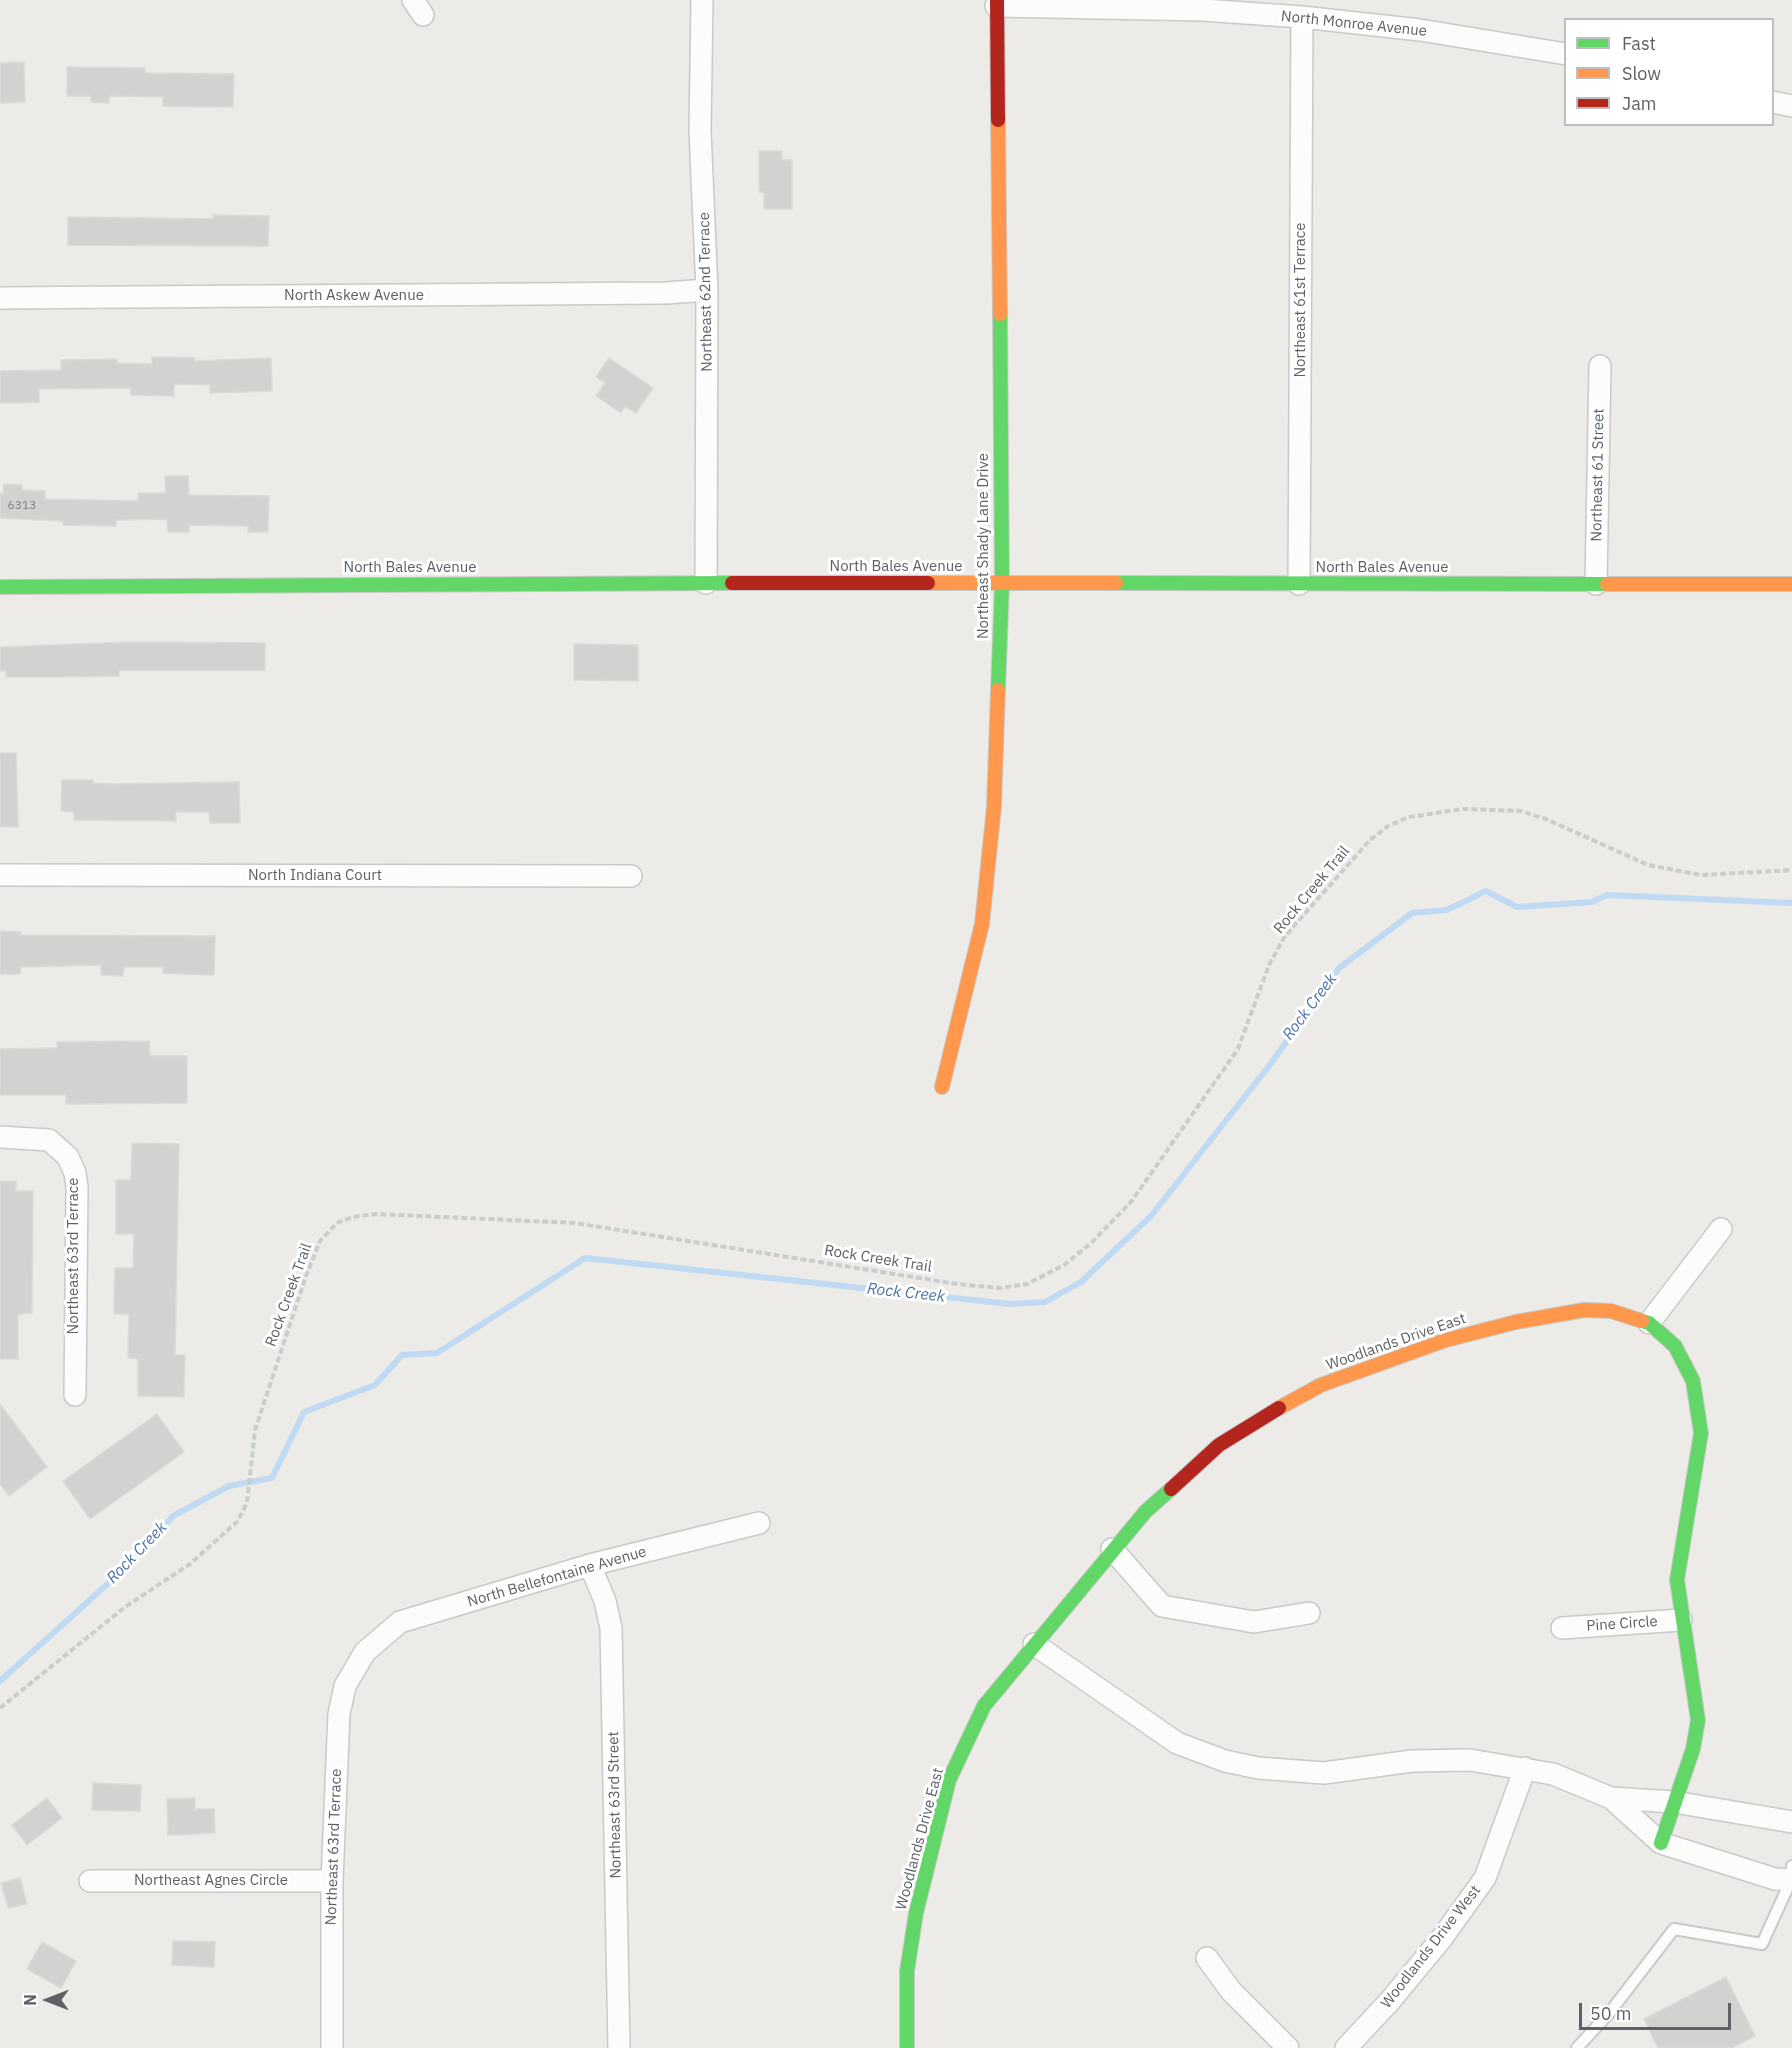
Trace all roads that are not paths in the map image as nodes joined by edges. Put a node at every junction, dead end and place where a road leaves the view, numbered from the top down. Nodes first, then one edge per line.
1 (702, 0) edge
2 (997, 3) edge
3 (1302, 17) junction
4 (1564, 54) edge
5 (1774, 102) edge
6 (1792, 106) edge
7 (707, 290) junction
8 (0, 298) edge
9 (1600, 366) dead end
10 (706, 583) junction
11 (1002, 584) junction
12 (1299, 584) junction
13 (1596, 584) junction
14 (1792, 584) edge
15 (0, 587) edge
16 (0, 875) edge
17 (631, 876) dead end
18 (942, 1088) dead end
19 (0, 1137) edge
20 (1720, 1229) dead end
21 (1649, 1323) junction
22 (75, 1395) dead end
23 (759, 1523) dead end
24 (1112, 1549) junction
25 (590, 1565) junction
26 (1309, 1613) dead end
27 (1682, 1620) junction
28 (1562, 1628) dead end
29 (1034, 1644) junction
30 (365, 1652) joint
31 (1525, 1768) junction
32 (1611, 1797) junction
33 (1674, 1802) junction
34 (1792, 1822) edge
35 (1661, 1843) junction
36 (1792, 1875) edge
37 (90, 1881) dead end
38 (332, 1881) junction
39 (1207, 1958) dead end
40 (332, 2048) edge
41 (619, 2048) edge
42 (907, 2048) edge
43 (1288, 2048) edge
44 (1346, 2048) edge
45 (1577, 2048) edge

1 - 7 street, Northeast 62nd Terrace
2 - 3 street, North Monroe Avenue
2 - 11 street, Northeast Shady Lane Drive
3 - 4 street, North Monroe Avenue
3 - 12 street, Northeast 61st Terrace
5 - 6 street
7 - 8 street, North Askew Avenue
7 - 10 street, Northeast 62nd Terrace
9 - 13 street, Northeast 61 Street
10 - 11 street, North Bales Avenue
10 - 15 street, North Bales Avenue
11 - 12 street, North Bales Avenue
11 - 18 street, Northeast Shady Lane Drive
12 - 13 street, North Bales Avenue
13 - 14 street, North Bales Avenue
16 - 17 street, North Indiana Court
19 - 22 street, Northeast 63rd Terrace
20 - 21 street
21 - 24 street, Woodlands Drive East
21 - 27 street, Woodlands Drive East
23 - 25 street, North Bellefontaine Avenue
24 - 26 street
24 - 29 street, Woodlands Drive East
25 - 30 street, North Bellefontaine Avenue
25 - 41 street, Northeast 63rd Street
27 - 28 street, Pine Circle
27 - 33 street, Woodlands Drive East
29 - 31 street
29 - 42 street, Woodlands Drive East
30 - 38 street, Northeast 63rd Terrace
31 - 32 street
31 - 44 street, Woodlands Drive West
32 - 33 street
32 - 35 street
33 - 34 street
33 - 35 street, Woodlands Drive East
35 - 36 street
36 - 45 lane
37 - 38 street, Northeast Agnes Circle
38 - 40 street, Northeast 63rd Terrace
39 - 43 street

